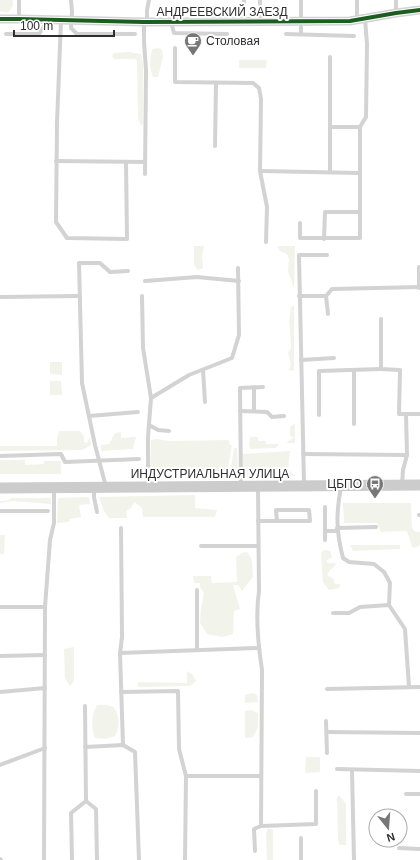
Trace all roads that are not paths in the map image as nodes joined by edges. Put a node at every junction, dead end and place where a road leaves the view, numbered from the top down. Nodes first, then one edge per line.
1 (19, 0) edge
2 (71, 0) edge
3 (149, 0) edge
4 (244, 0) edge
5 (260, 0) edge
6 (301, 0) edge
7 (357, 0) edge
8 (396, 0) edge
9 (274, 7) dead end
10 (420, 10) edge
11 (396, 13) junction
12 (0, 19) edge
13 (19, 19) junction
14 (48, 20) junction
15 (61, 20) junction
16 (71, 20) junction
17 (361, 20) junction
18 (145, 22) junction
19 (171, 22) junction
20 (211, 22) junction
21 (244, 22) junction
22 (260, 22) junction
23 (275, 22) junction
24 (301, 22) junction
25 (6, 34) dead end
26 (135, 34) dead end
27 (211, 34) junction
28 (227, 34) dead end
29 (286, 34) dead end
30 (301, 34) junction
31 (354, 36) dead end
32 (175, 48) dead end
33 (330, 56) dead end
34 (216, 83) junction
35 (330, 127) junction
36 (360, 127) junction
37 (215, 146) dead end
38 (56, 161) junction
39 (126, 162) junction
40 (145, 162) junction
41 (260, 171) junction
42 (330, 172) junction
43 (360, 173) junction
44 (145, 174) dead end
45 (360, 212) junction
46 (300, 223) dead end
47 (324, 239) junction
48 (266, 242) dead end
49 (327, 255) dead end
50 (238, 268) dead end
51 (419, 268) edge
52 (128, 271) dead end
53 (145, 281) dead end
54 (239, 281) junction
55 (420, 288) edge
56 (80, 296) junction
57 (142, 296) dead end
58 (300, 296) junction
59 (326, 296) junction
60 (0, 297) edge
61 (328, 314) dead end
62 (381, 320) dead end
63 (334, 358) dead end
64 (301, 360) junction
65 (203, 370) junction
66 (354, 370) junction
67 (381, 370) junction
68 (254, 387) junction
69 (262, 387) dead end
70 (151, 398) junction
71 (205, 402) dead end
72 (240, 411) junction
73 (254, 411) junction
74 (138, 412) dead end
75 (406, 414) junction
76 (420, 414) edge
77 (319, 415) dead end
78 (89, 416) junction
79 (284, 416) dead end
80 (354, 424) dead end
81 (149, 425) junction
82 (169, 431) dead end
83 (303, 454) junction
84 (407, 455) junction
85 (0, 456) edge
86 (138, 459) dead end
87 (99, 461) junction
88 (420, 485) edge
89 (304, 486) junction
90 (341, 486) junction
91 (402, 486) junction
92 (94, 487) junction
93 (148, 487) junction
94 (241, 487) junction
95 (258, 487) junction
96 (0, 488) edge
97 (54, 488) junction
98 (106, 488) junction
99 (325, 507) dead end
100 (0, 511) edge
101 (48, 511) dead end
102 (97, 512) dead end
103 (258, 521) junction
104 (277, 521) junction
105 (376, 527) dead end
106 (121, 528) dead end
107 (337, 529) junction
108 (325, 531) junction
109 (325, 540) dead end
110 (201, 546) dead end
111 (258, 546) junction
112 (196, 590) dead end
113 (389, 606) junction
114 (0, 607) edge
115 (45, 607) junction
116 (333, 612) dead end
117 (258, 648) junction
118 (197, 650) junction
119 (120, 653) junction
120 (45, 655) junction
121 (0, 656) edge
122 (409, 687) junction
123 (420, 687) edge
124 (45, 688) junction
125 (327, 689) dead end
126 (0, 692) edge
127 (121, 692) junction
128 (85, 706) dead end
129 (326, 721) dead end
130 (327, 732) junction
131 (420, 733) edge
132 (123, 744) junction
133 (86, 747) junction
134 (45, 748) junction
135 (327, 753) dead end
136 (0, 765) edge
137 (337, 770) dead end
138 (352, 770) junction
139 (420, 771) edge
140 (186, 776) junction
141 (260, 776) junction
142 (316, 791) dead end
143 (406, 794) dead end
144 (420, 794) edge
145 (86, 801) junction
146 (261, 826) junction
147 (301, 838) dead end
148 (399, 848) dead end
149 (420, 849) edge
150 (255, 851) dead end
151 (44, 860) edge
152 (72, 860) edge
153 (97, 860) edge
154 (139, 860) edge
155 (185, 860) edge
156 (301, 860) edge
157 (354, 860) edge

1 - 13 lane
2 - 16 lane
3 - 18 lane
4 - 21 lane
5 - 22 lane
6 - 24 lane
7 - 17 lane
8 - 11 lane
9 - 23 lane
10 - 11 street, АНДРЕЕВСКИЙ ЗАЕЗД
11 - 17 street, АНДРЕЕВСКИЙ ЗАЕЗД
12 - 13 street, АНДРЕЕВСКИЙ ЗАЕЗД
13 - 14 street, АНДРЕЕВСКИЙ ЗАЕЗД
14 - 15 street, АНДРЕЕВСКИЙ ЗАЕЗД
14 - 25 lane
15 - 16 street, АНДРЕЕВСКИЙ ЗАЕЗД
15 - 38 lane
16 - 18 street, АНДРЕЕВСКИЙ ЗАЕЗД
16 - 26 lane
17 - 24 street, АНДРЕЕВСКИЙ ЗАЕЗД
17 - 36 lane
18 - 19 street, АНДРЕЕВСКИЙ ЗАЕЗД
18 - 40 lane
19 - 20 street, АНДРЕЕВСКИЙ ЗАЕЗД
19 - 27 lane
20 - 21 street, АНДРЕЕВСКИЙ ЗАЕЗД
20 - 27 lane
21 - 22 street, АНДРЕЕВСКИЙ ЗАЕЗД
22 - 23 street, АНДРЕЕВСКИЙ ЗАЕЗД
23 - 24 street, АНДРЕЕВСКИЙ ЗАЕЗД
24 - 30 lane
27 - 28 lane
29 - 30 lane
30 - 31 lane
32 - 34 lane
33 - 35 lane
34 - 37 lane
34 - 41 lane
35 - 36 lane
35 - 42 lane
36 - 43 lane
38 - 39 lane
38 - 39 lane
39 - 40 lane
40 - 44 lane
41 - 42 lane
41 - 48 lane
42 - 43 lane
43 - 45 lane
45 - 47 lane
45 - 47 lane
46 - 47 lane
49 - 58 lane
50 - 54 lane
51 - 55 lane
52 - 56 lane
53 - 54 lane
54 - 65 lane
55 - 59 lane
56 - 60 lane
56 - 78 lane
57 - 70 lane
58 - 59 lane
58 - 64 lane
59 - 61 lane
62 - 67 lane
63 - 64 lane
64 - 83 lane
65 - 70 lane
65 - 71 lane
66 - 67 lane
66 - 77 lane
66 - 80 lane
67 - 75 lane
68 - 69 lane
68 - 72 lane
68 - 73 lane
70 - 81 lane
72 - 73 lane
72 - 94 lane
73 - 79 lane
74 - 78 lane
75 - 76 lane
75 - 84 lane
78 - 87 lane
81 - 82 lane
81 - 93 lane
83 - 84 lane
83 - 89 lane
84 - 91 lane
85 - 87 lane
86 - 87 lane
87 - 98 lane
88 - 91 main road, ИНДУСТРИАЛЬНАЯ УЛИЦА
89 - 90 main road, ИНДУСТРИАЛЬНАЯ УЛИЦА
89 - 95 main road, ИНДУСТРИАЛЬНАЯ УЛИЦА
90 - 91 main road, ИНДУСТРИАЛЬНАЯ УЛИЦА
90 - 107 lane
92 - 97 main road, ИНДУСТРИАЛЬНАЯ УЛИЦА
92 - 98 main road, ИНДУСТРИАЛЬНАЯ УЛИЦА
92 - 102 lane
93 - 94 main road, ИНДУСТРИАЛЬНАЯ УЛИЦА
93 - 98 main road, ИНДУСТРИАЛЬНАЯ УЛИЦА
94 - 95 main road, ИНДУСТРИАЛЬНАЯ УЛИЦА
95 - 103 lane
96 - 97 main road, ИНДУСТРИАЛЬНАЯ УЛИЦА
97 - 115 lane
99 - 108 lane
100 - 101 lane
103 - 104 lane
103 - 111 lane
104 - 104 lane
105 - 107 lane
106 - 119 lane
107 - 108 lane
107 - 113 lane
108 - 109 lane
110 - 111 lane
111 - 117 lane
112 - 118 lane
113 - 116 lane
113 - 122 lane
114 - 115 lane
115 - 120 lane
117 - 118 lane
117 - 141 lane
118 - 119 lane
119 - 127 lane
120 - 121 lane
120 - 124 lane
122 - 123 lane
122 - 125 lane
124 - 126 lane
124 - 134 lane
127 - 132 lane
127 - 140 lane
128 - 133 lane
129 - 130 lane
130 - 131 lane
130 - 135 lane
132 - 133 lane
132 - 154 lane
133 - 145 lane
134 - 136 lane
134 - 151 lane
137 - 138 lane
138 - 139 lane
138 - 157 lane
140 - 141 lane
140 - 155 lane
141 - 146 lane
142 - 146 lane
143 - 144 lane
145 - 152 lane
145 - 153 lane
146 - 150 lane
147 - 156 lane
148 - 149 lane

